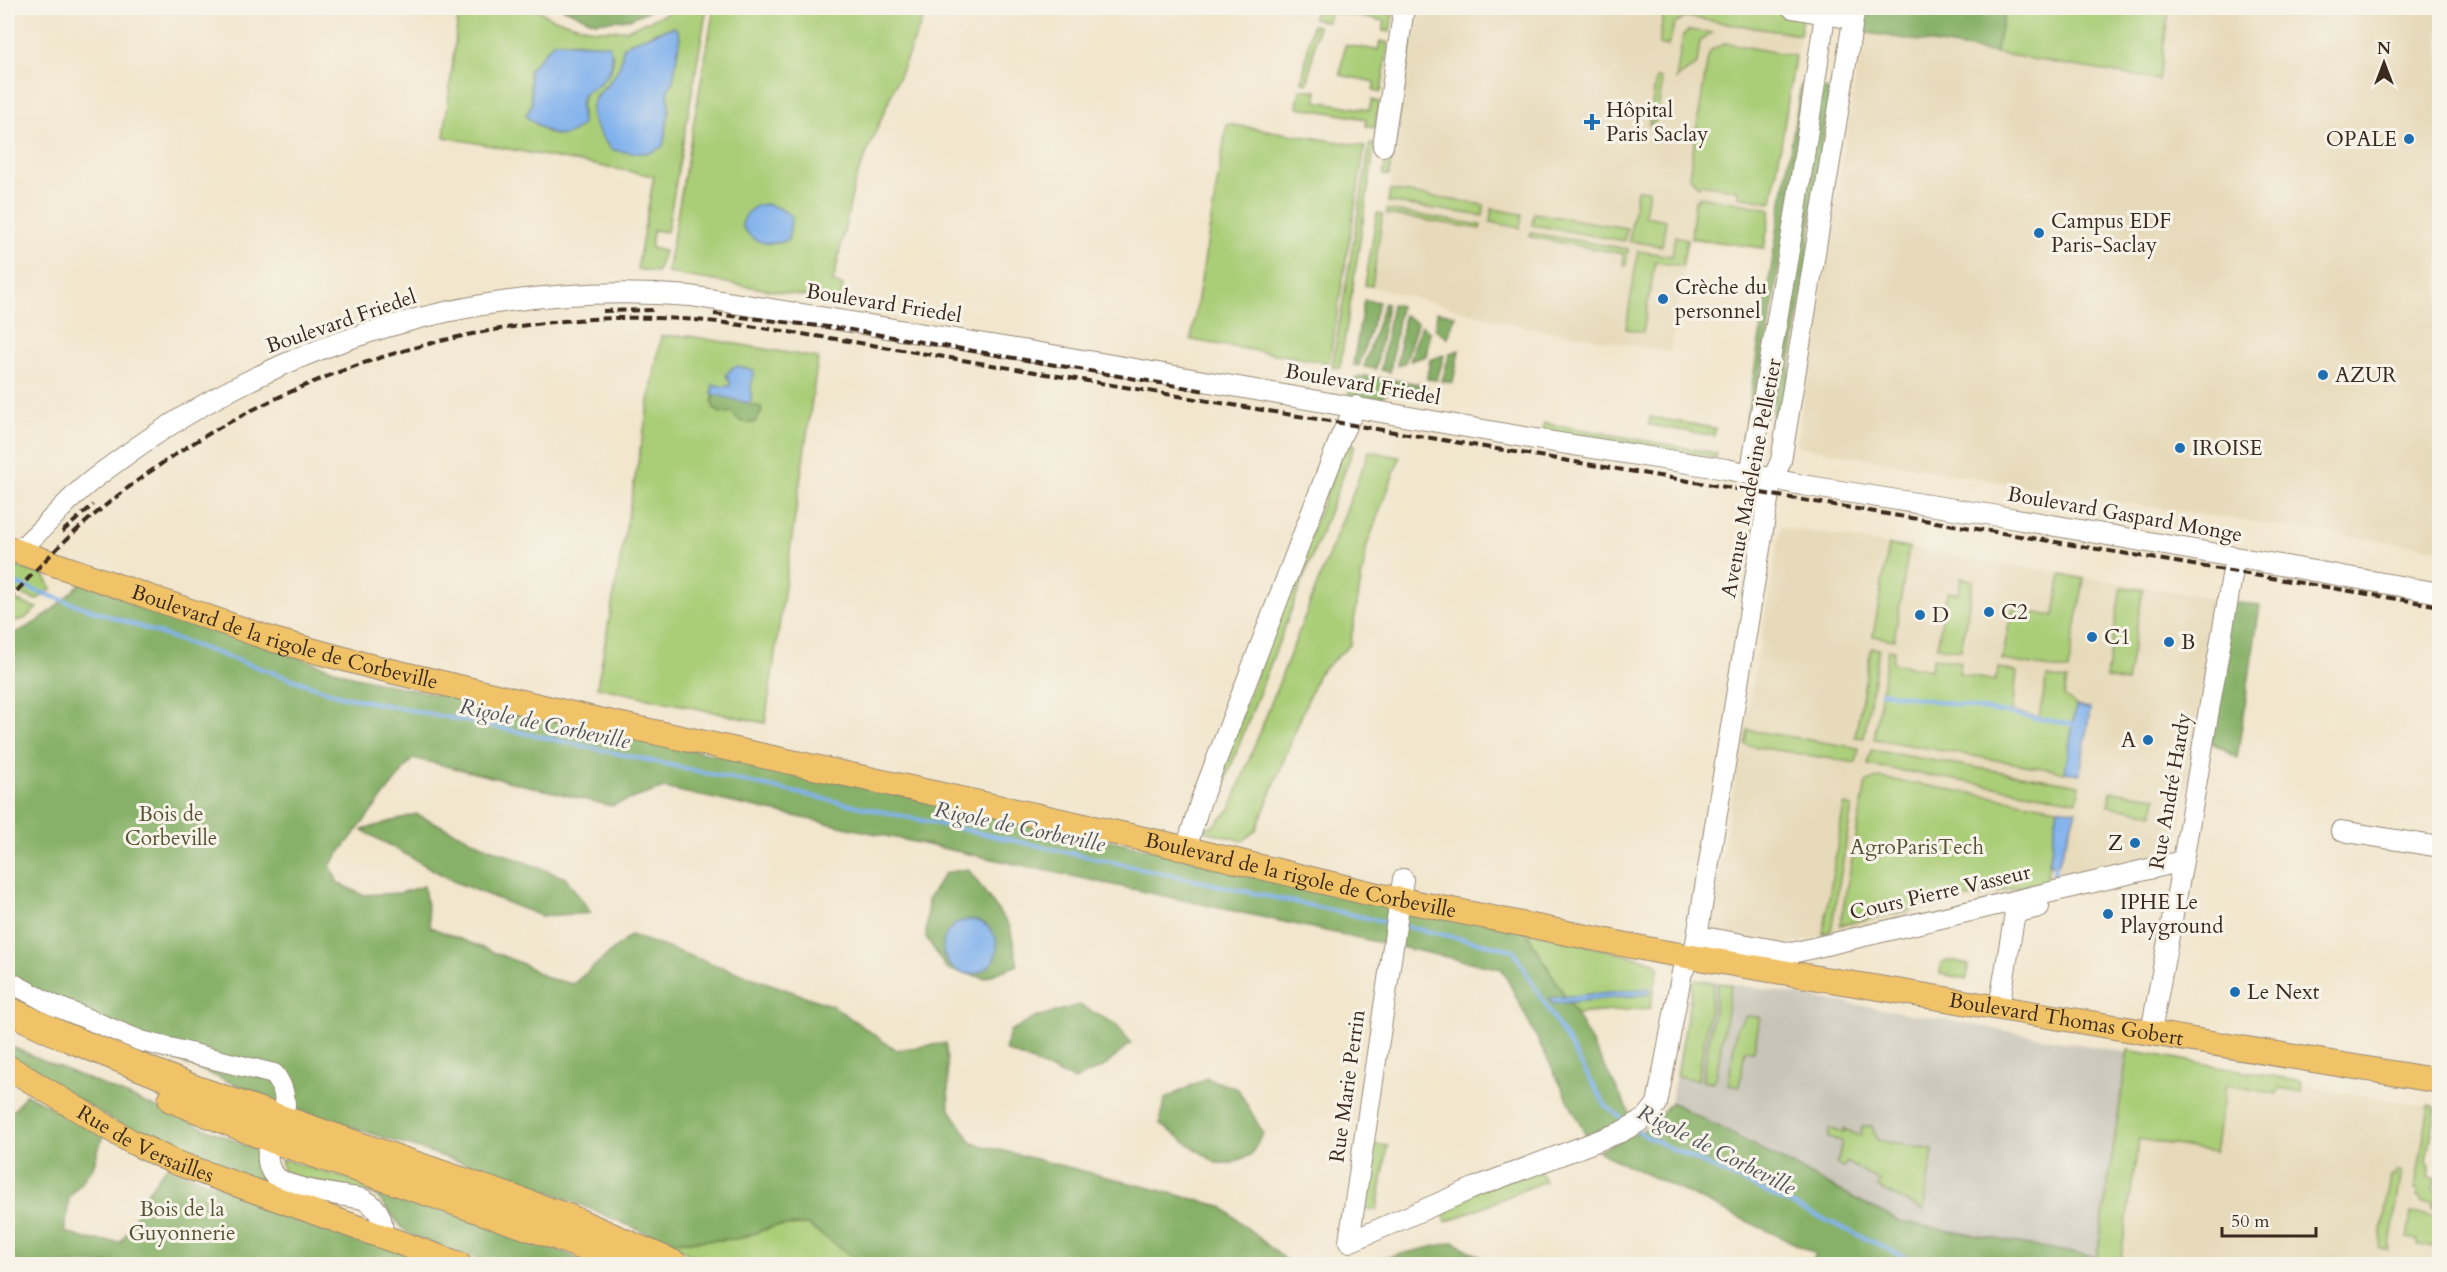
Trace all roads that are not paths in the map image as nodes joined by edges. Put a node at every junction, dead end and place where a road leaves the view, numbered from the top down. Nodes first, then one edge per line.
1 (1404, 8) edge
2 (1792, 8) edge
3 (1826, 10) edge
4 (1854, 13) edge
5 (1383, 146) dead end
6 (1356, 406) junction
7 (1750, 475) junction
8 (1772, 480) junction
9 (1802, 485) joint
10 (13, 549) edge
11 (2235, 558) junction
12 (2439, 593) edge
13 (2341, 831) dead end
14 (2439, 847) edge
15 (1186, 849) junction
16 (2181, 867) junction
17 (1400, 898) junction
18 (1709, 938) dead end
19 (1692, 956) junction
20 (8, 981) edge
21 (1999, 1007) junction
22 (8, 1010) edge
23 (8, 1031) edge
24 (2151, 1032) junction
25 (8, 1067) edge
26 (2439, 1081) edge
27 (285, 1106) dead end
28 (268, 1152) dead end
29 (1476, 1186) joint
30 (382, 1238) junction
31 (459, 1264) edge
32 (626, 1264) edge
33 (674, 1264) edge

1 - 5 street
2 - 3 street
3 - 4 street
3 - 7 street, Avenue Madeleine Pelletier
4 - 8 street, Avenue Madeleine Pelletier
6 - 7 street, Boulevard Friedel
6 - 10 street, Boulevard Friedel
6 - 15 street
7 - 8 street, Boulevard Friedel
8 - 9 street, Boulevard Friedel
8 - 19 street, Avenue Madeleine Pelletier
9 - 11 street, Boulevard Gaspard Monge
10 - 15 main road, Boulevard de la rigole de Corbeville
11 - 12 street, Boulevard Gaspard Monge
11 - 16 street, Rue André Hardy
13 - 14 street
15 - 17 main road, Boulevard de la rigole de Corbeville
16 - 18 street, Cours Pierre Vasseur
16 - 21 street
16 - 24 street, Rue André Hardy
17 - 19 main road, Boulevard de la rigole de Corbeville
17 - 29 street, Rue Marie Perrin
19 - 21 main road, Boulevard Thomas Gobert
19 - 29 street, Avenue Madeleine Pelletier
20 - 27 street
21 - 24 main road, Boulevard Thomas Gobert
22 - 33 highway
23 - 32 highway
24 - 26 main road, Boulevard Thomas Gobert
25 - 30 main road, Rue de Versailles
28 - 30 street
30 - 31 main road, Rue de Versailles

